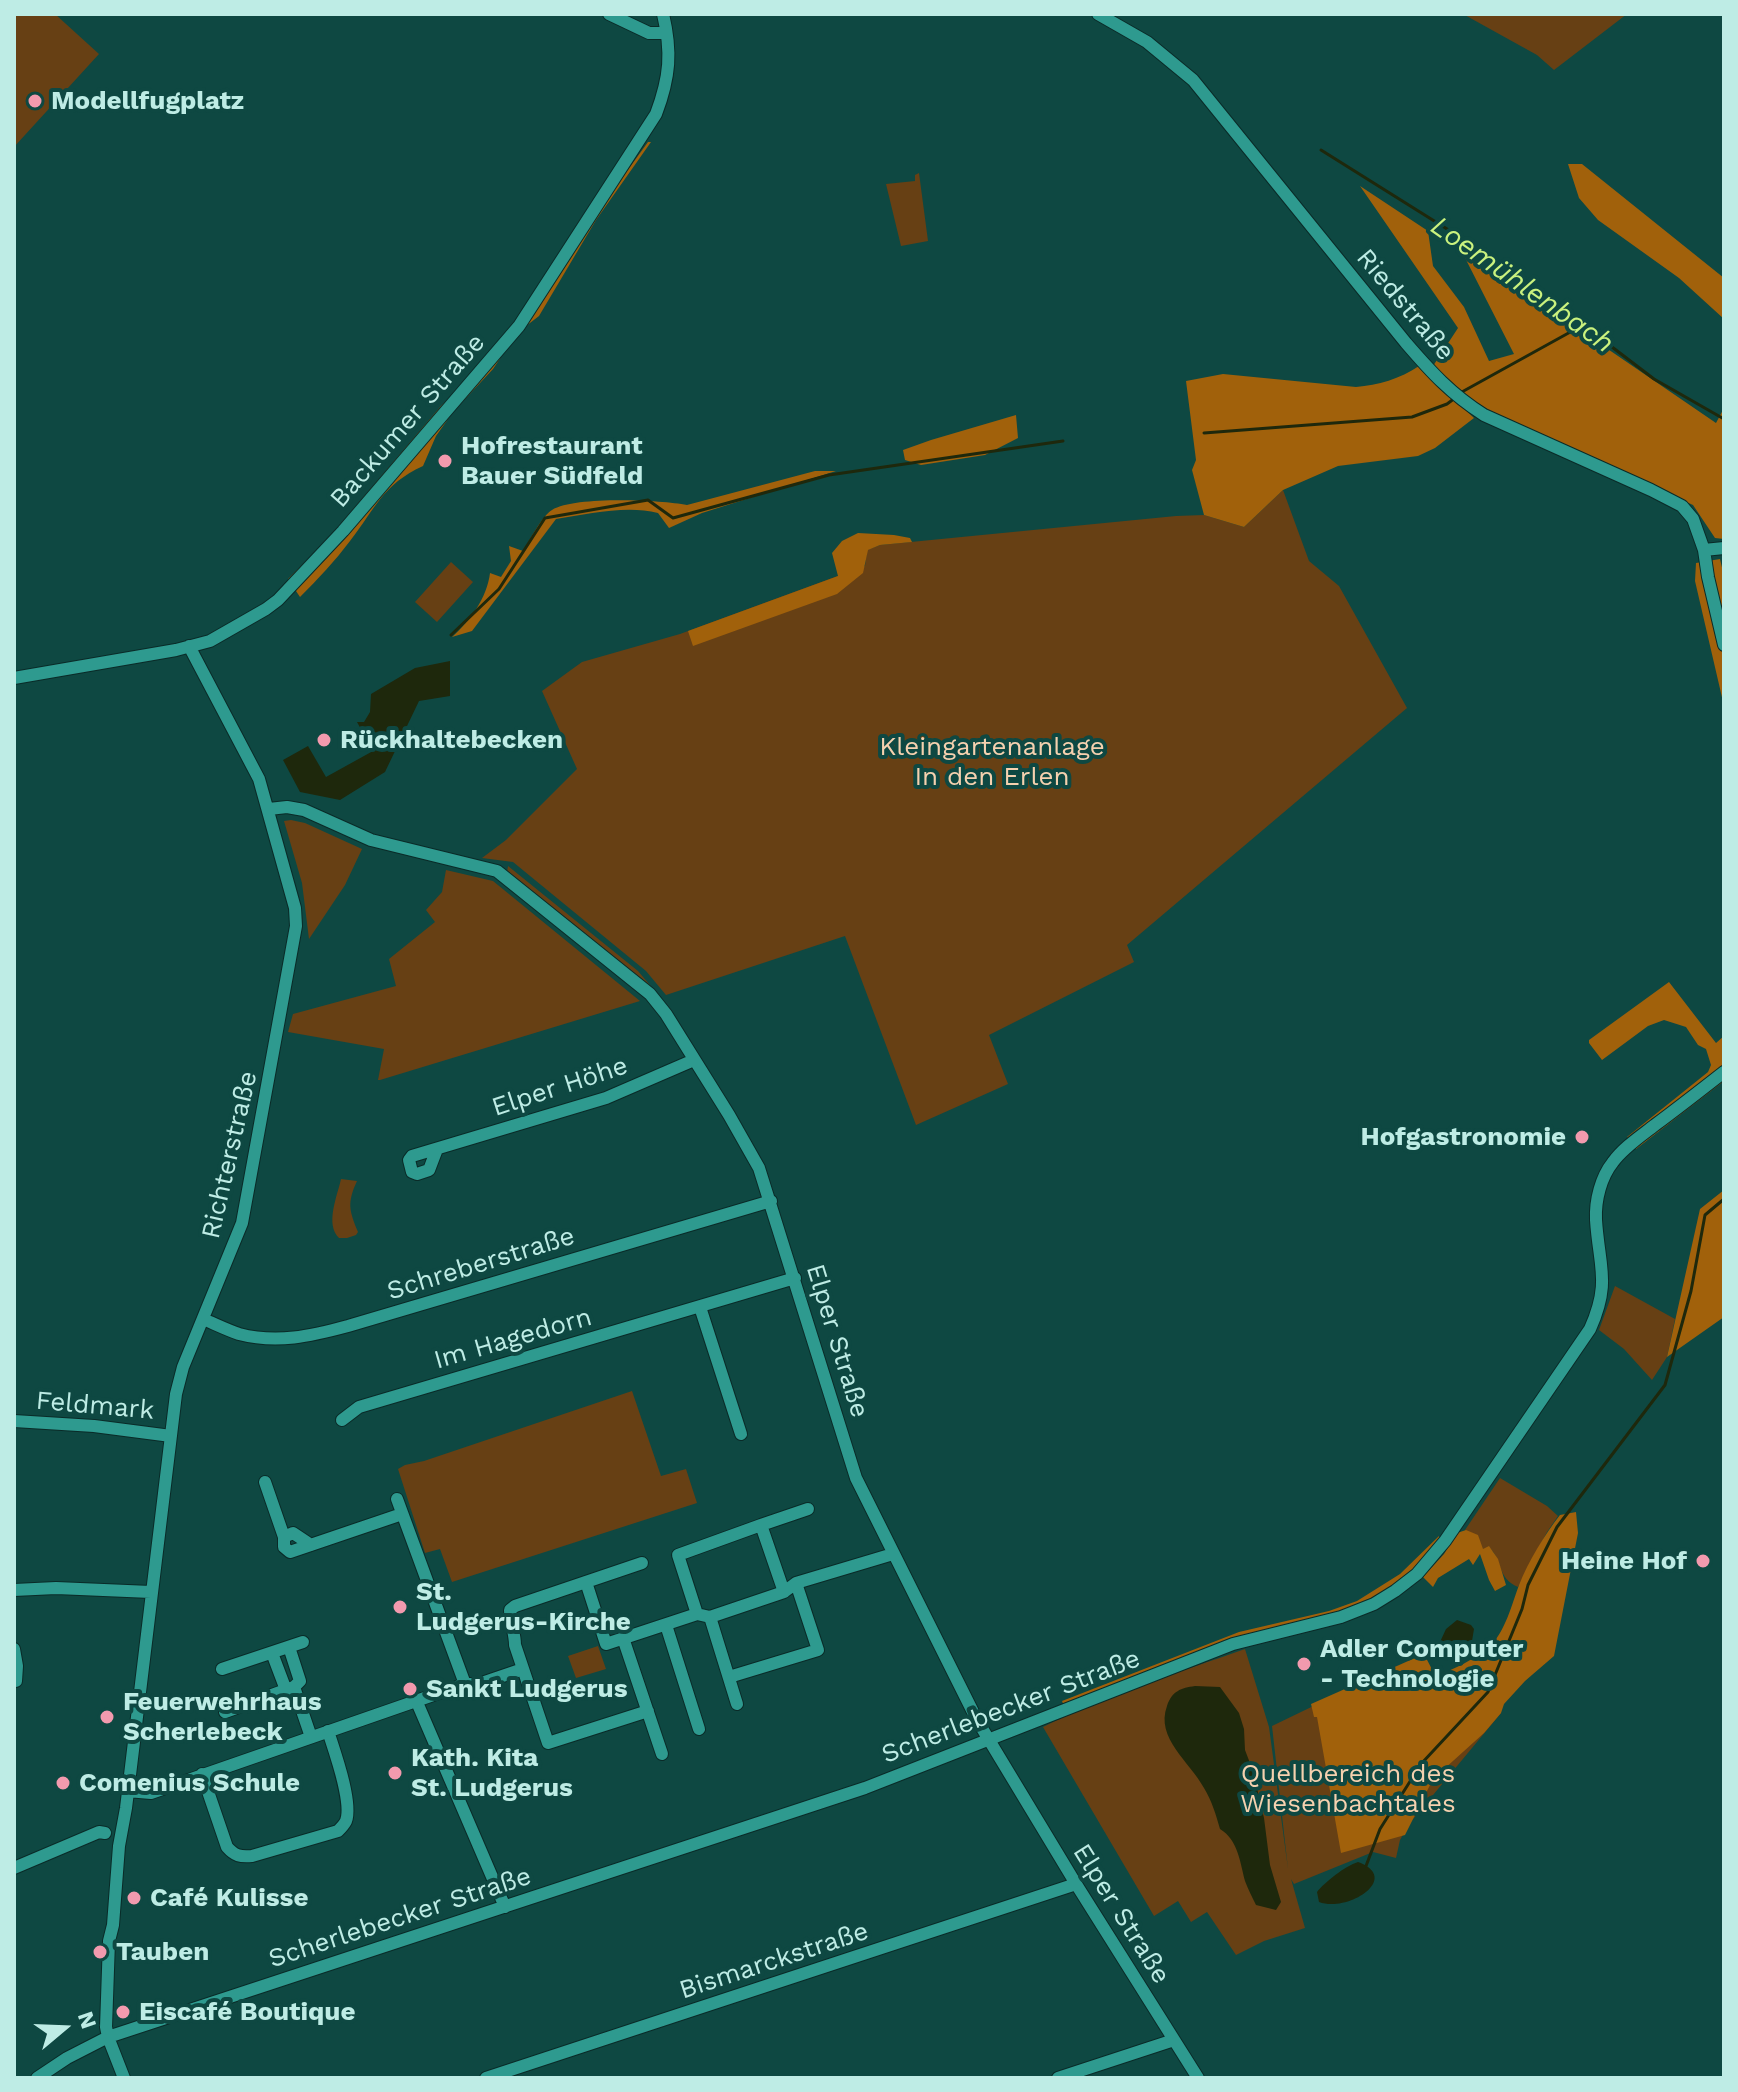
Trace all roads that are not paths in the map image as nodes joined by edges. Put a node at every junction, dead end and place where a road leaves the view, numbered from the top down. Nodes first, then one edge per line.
1 (609, 14) edge
2 (663, 14) edge
3 (1098, 14) edge
4 (666, 33) junction
5 (1724, 548) edge
6 (1704, 550) junction
7 (1724, 645) edge
8 (189, 646) junction
9 (14, 678) edge
10 (269, 809) junction
11 (694, 1060) junction
12 (1724, 1072) edge
13 (437, 1149) dead end
14 (771, 1201) junction
15 (795, 1278) junction
16 (700, 1307) junction
17 (203, 1319) junction
18 (342, 1420) dead end
19 (14, 1421) edge
20 (741, 1434) dead end
21 (171, 1436) junction
22 (265, 1482) dead end
23 (397, 1499) dead end
24 (808, 1509) dead end
25 (402, 1514) junction
26 (761, 1525) junction
27 (893, 1554) junction
28 (642, 1563) dead end
29 (586, 1582) junction
30 (796, 1583) junction
31 (14, 1590) edge
32 (151, 1592) junction
33 (784, 1592) junction
34 (703, 1616) junction
35 (666, 1625) junction
36 (623, 1638) junction
37 (303, 1642) dead end
38 (289, 1647) junction
39 (14, 1649) edge
40 (272, 1653) junction
41 (222, 1669) dead end
42 (523, 1669) junction
43 (729, 1677) junction
44 (16, 1681) edge
45 (465, 1684) junction
46 (290, 1689) junction
47 (416, 1700) junction
48 (737, 1704) dead end
49 (648, 1711) junction
50 (225, 1712) dead end
51 (699, 1729) dead end
52 (328, 1731) junction
53 (311, 1737) junction
54 (988, 1741) junction
55 (662, 1754) dead end
56 (202, 1774) junction
57 (127, 1791) junction
58 (121, 1827) junction
59 (105, 1833) junction
60 (119, 1846) junction
61 (242, 1857) junction
62 (14, 1868) edge
63 (233, 1870) dead end
64 (1076, 1884) junction
65 (505, 1907) junction
66 (108, 2037) junction
67 (1174, 2040) junction
68 (37, 2078) edge
69 (124, 2078) edge
70 (486, 2078) edge
71 (1058, 2078) edge
72 (1198, 2078) edge

1 - 4 street
2 - 4 street, Backumer Straße
3 - 6 street, Riedstraße
4 - 8 street, Backumer Straße
5 - 6 street
6 - 7 street
8 - 9 street, Backumer Straße
8 - 10 street, Richterstraße
10 - 11 street, Elper Straße
10 - 17 street, Richterstraße
11 - 13 street, Elper Höhe
11 - 14 street, Elper Straße
12 - 54 street, Scherlebecker Straße
14 - 15 street, Elper Straße
14 - 17 street, Schreberstraße
15 - 16 street, Im Hagedorn
15 - 27 street, Elper Straße
16 - 18 street, Im Hagedorn
16 - 20 street
17 - 21 street, Richterstraße
19 - 21 street, Feldmark
21 - 32 street, Richterstraße
22 - 25 street
23 - 25 street
24 - 26 street
25 - 45 street
26 - 33 street
26 - 34 street
27 - 30 street
27 - 54 street, Elper Straße
28 - 29 street
29 - 36 street
29 - 42 street
30 - 33 street
30 - 43 street
31 - 32 street
32 - 57 street, Richterstraße
33 - 34 street
34 - 35 street
34 - 43 street
35 - 36 street
35 - 51 street
36 - 49 street
37 - 38 street
38 - 40 street
38 - 46 street
39 - 44 street
40 - 41 street
40 - 46 street
42 - 45 street
42 - 49 street
43 - 48 street
45 - 47 street
46 - 50 street
46 - 53 street
47 - 52 street
47 - 65 street
49 - 55 street
52 - 53 street
52 - 61 street
53 - 56 street
54 - 64 street, Elper Straße
54 - 65 street, Scherlebecker Straße
56 - 57 street
56 - 61 street
57 - 58 street, Richterstraße
58 - 59 street
58 - 60 street, Richterstraße
59 - 60 street
59 - 62 street
60 - 66 street, Richterstraße
61 - 63 street
64 - 67 street, Elper Straße
64 - 70 street, Bismarckstraße
65 - 66 street, Scherlebecker Straße
66 - 68 street, Scherlebecker Straße
66 - 69 street
67 - 71 street
67 - 72 street, Elper Straße

